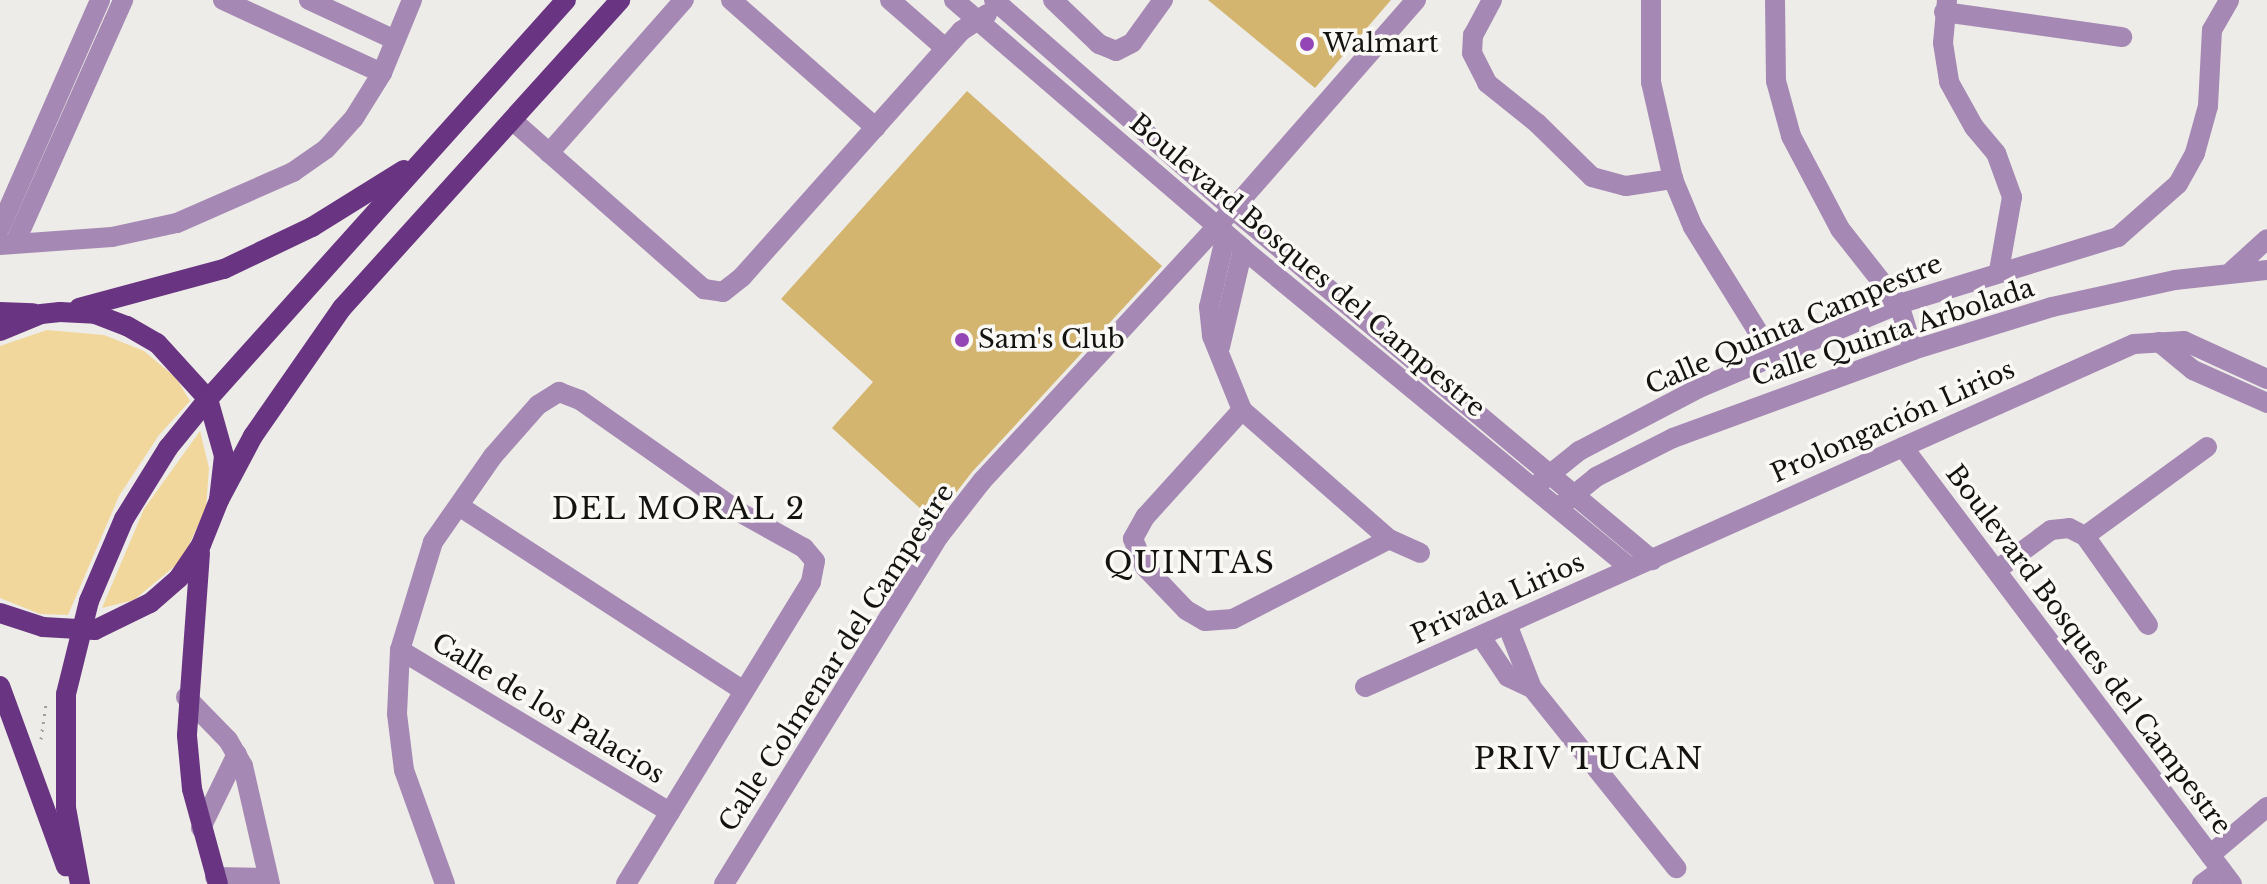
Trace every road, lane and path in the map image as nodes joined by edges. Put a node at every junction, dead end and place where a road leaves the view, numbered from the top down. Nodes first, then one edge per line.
1 (100, 0) edge
2 (123, 0) edge
3 (223, 0) edge
4 (309, 0) edge
5 (412, 0) edge
6 (566, 0) edge
7 (620, 0) edge
8 (684, 0) edge
9 (731, 0) edge
10 (890, 0) edge
11 (1053, 0) edge
12 (1163, 0) edge
13 (1416, 0) edge
14 (1492, 0) edge
15 (1651, 0) edge
16 (1775, 0) edge
17 (2229, 0) edge
18 (1945, 6) edge
19 (979, 8) edge
20 (2122, 37) dead end
21 (395, 40) junction
22 (945, 48) junction
23 (382, 73) junction
24 (512, 120) junction
25 (876, 128) junction
26 (431, 151) junction
27 (549, 153) junction
28 (1673, 179) junction
29 (1233, 209) junction
30 (1222, 230) junction
31 (4, 233) edge
32 (2267, 239) edge
33 (1243, 249) junction
34 (2267, 270) edge
35 (1999, 271) junction
36 (2232, 271) junction
37 (1899, 304) junction
38 (0, 312) edge
39 (51, 313) junction
40 (0, 331) edge
41 (2159, 342) junction
42 (1220, 347) junction
43 (1913, 350) junction
44 (1773, 356) junction
45 (2267, 379) edge
46 (208, 399) junction
47 (2267, 403) edge
48 (1242, 410) junction
49 (1903, 447) junction
50 (2207, 447) dead end
51 (1550, 474) junction
52 (1533, 488) junction
53 (1574, 494) junction
54 (219, 500) junction
55 (459, 506) junction
56 (1558, 508) junction
57 (2085, 536) junction
58 (1389, 539) junction
59 (201, 545) junction
60 (1420, 553) dead end
61 (1652, 560) junction
62 (1630, 568) junction
63 (1998, 569) junction
64 (0, 613) edge
65 (1507, 624) junction
66 (2148, 625) dead end
67 (79, 629) junction
68 (1481, 637) junction
69 (400, 650) junction
70 (0, 686) edge
71 (1365, 687) dead end
72 (1532, 688) junction
73 (742, 690) junction
74 (186, 697) junction
75 (237, 754) junction
76 (2267, 807) edge
77 (670, 812) junction
78 (201, 828) junction
79 (1676, 868) dead end
80 (2221, 870) edge
81 (216, 880) edge
82 (269, 881) edge
83 (73, 884) edge
84 (80, 884) edge
85 (445, 884) edge
86 (626, 884) edge
87 (724, 884) edge
88 (2202, 884) edge

1 - 31 street
2 - 31 street
3 - 23 street
4 - 21 street
5 - 21 street
6 - 26 main road
7 - 24 main road
8 - 27 street
9 - 25 street
10 - 22 street
11 - 12 street
13 - 29 street, Calle Colmenar del Campestre
14 - 28 street
15 - 28 street
16 - 37 street
17 - 35 street, Calle Quinta Campestre
18 - 20 street
18 - 35 street
19 - 22 street
19 - 29 street, Boulevard Bosques del Campestre
19 - 30 street, Boulevard Bosques del Campestre
21 - 23 street
22 - 25 street
23 - 31 street
24 - 27 street
24 - 54 main road
25 - 27 street
26 - 39 main road
26 - 46 main road
28 - 44 street
29 - 30 street, Calle Colmenar del Campestre
29 - 51 street, Boulevard Bosques del Campestre
30 - 33 street, Boulevard Bosques del Campestre
30 - 42 street
30 - 87 street, Calle Colmenar del Campestre
32 - 36 street
33 - 42 street
33 - 52 street, Boulevard Bosques del Campestre
34 - 36 street, Calle Quinta Arbolada
35 - 37 street, Calle Quinta Campestre
36 - 43 street, Calle Quinta Arbolada
37 - 43 street
37 - 44 street, Calle Quinta Campestre
38 - 39 main road
39 - 40 main road
39 - 46 main road
41 - 45 street, Prolongación Lirios
41 - 47 street
41 - 49 street, Prolongación Lirios
42 - 48 street
43 - 53 street, Calle Quinta Arbolada
44 - 51 street, Calle Quinta Campestre
46 - 54 main road
46 - 67 main road
48 - 58 street
48 - 58 street
49 - 61 street, Prolongación Lirios
49 - 63 street, Boulevard Bosques del Campestre
50 - 57 street
51 - 52 street, Calle Quinta Campestre
51 - 53 street, Boulevard Bosques del Campestre
52 - 56 street, Boulevard Bosques del Campestre
53 - 56 street, Calle Quinta Arbolada
53 - 61 street, Boulevard Bosques del Campestre
54 - 59 main road
55 - 69 street
55 - 73 street
55 - 73 street
56 - 62 street, Boulevard Bosques del Campestre
57 - 63 street
57 - 66 street
58 - 60 street
59 - 67 main road
59 - 74 main road
61 - 62 street, Privada Lirios
62 - 65 street, Privada Lirios
63 - 80 street, Boulevard Bosques del Campestre
64 - 67 main road
65 - 68 street, Privada Lirios
65 - 72 street
67 - 84 main road
68 - 71 street, Privada Lirios
68 - 72 street
69 - 77 street, Calle de los Palacios
69 - 85 street
70 - 83 main road
72 - 79 street
73 - 77 street
74 - 75 street
74 - 78 main road
75 - 78 street
75 - 82 street
76 - 80 street
77 - 86 street
78 - 81 main road
80 - 88 street
81 - 82 street

